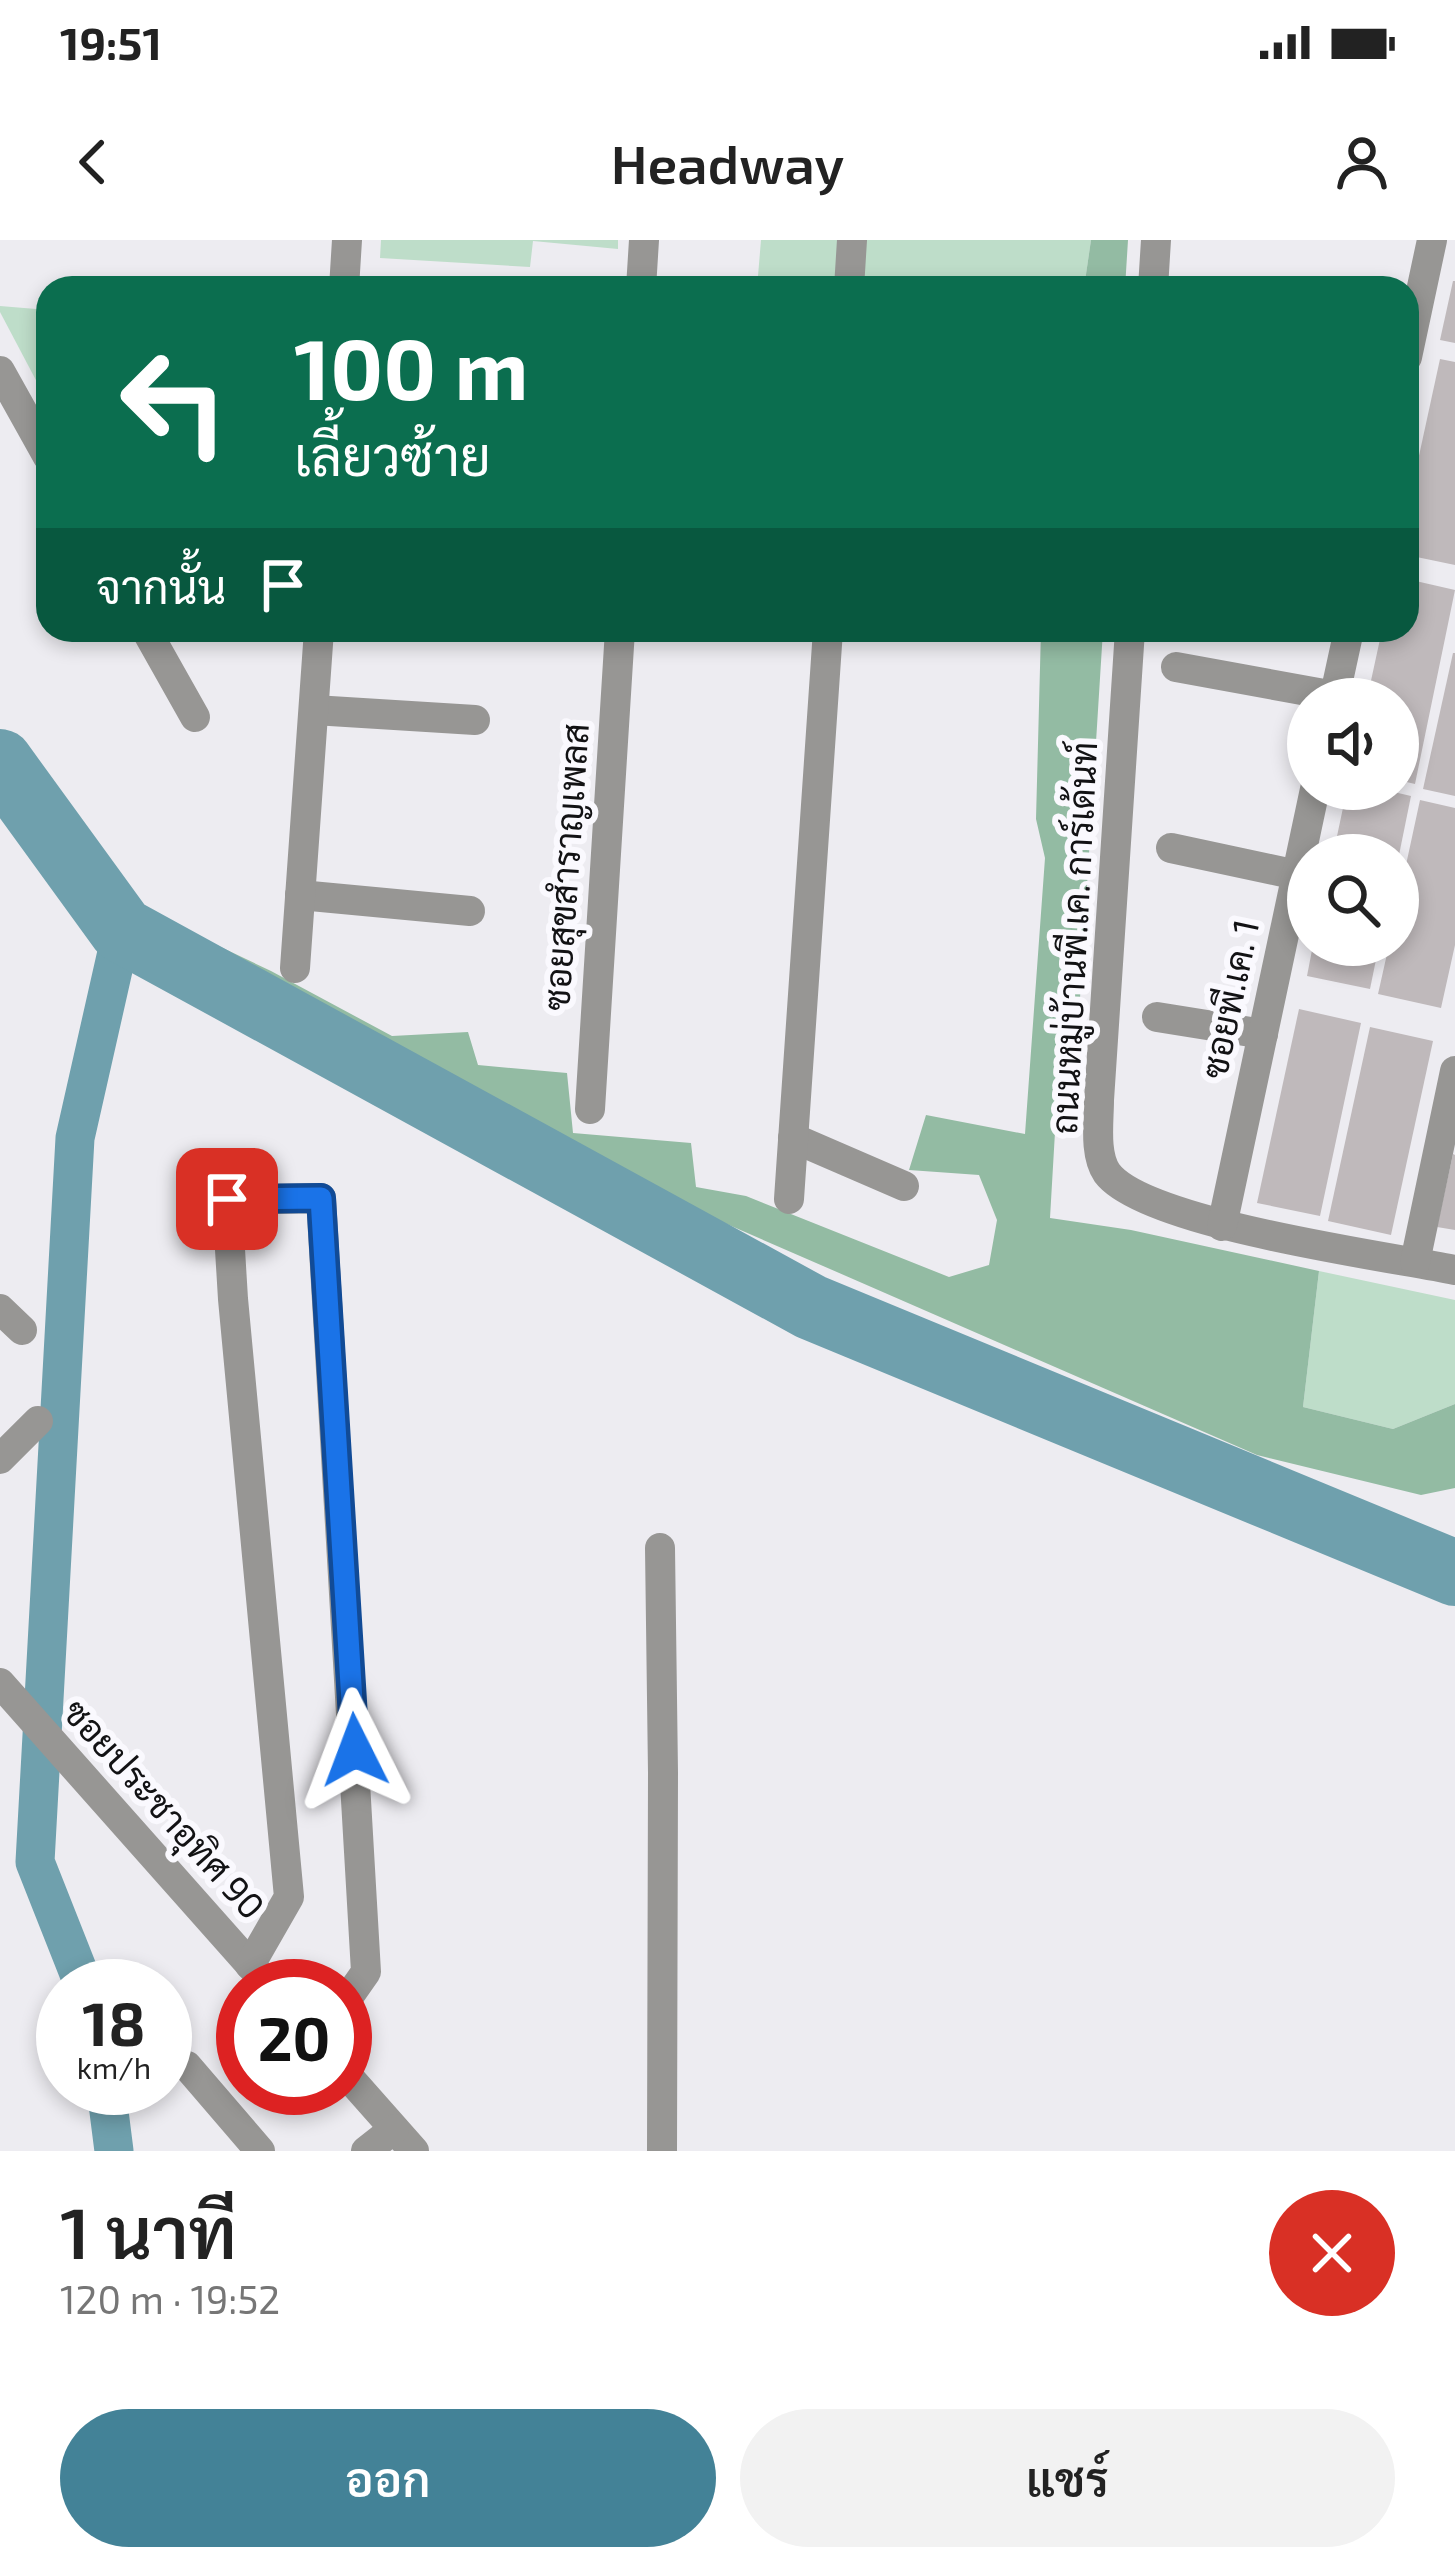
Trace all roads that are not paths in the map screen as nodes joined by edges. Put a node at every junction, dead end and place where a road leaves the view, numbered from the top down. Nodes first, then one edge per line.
1 (347, 240) edge
2 (644, 240) edge
3 (852, 240) edge
4 (1156, 240) edge
5 (1432, 240) edge
6 (345, 276) edge
7 (642, 276) edge
8 (850, 276) edge
9 (1154, 276) edge
10 (1419, 301) edge
11 (0, 371) edge
12 (36, 436) edge
13 (153, 642) edge
14 (319, 642) edge
15 (619, 642) edge
16 (827, 642) edge
17 (1129, 642) edge
18 (1346, 642) edge
19 (1175, 667) dead end
20 (1338, 678) edge
21 (1287, 689) edge
22 (314, 710) junction
23 (195, 717) dead end
24 (476, 720) dead end
25 (1171, 848) dead end
26 (1287, 873) edge
27 (301, 895) junction
28 (470, 911) dead end
29 (1287, 922) edge
30 (295, 968) dead end
31 (1157, 1017) dead end
32 (1263, 1034) junction
33 (1455, 1071) edge
34 (590, 1108) dead end
35 (793, 1138) junction
36 (904, 1186) dead end
37 (789, 1199) dead end
38 (1222, 1226) junction
39 (1415, 1262) junction
40 (1455, 1270) edge
41 (38, 1420) dead end
42 (0, 1459) edge
43 (660, 1549) dead end
44 (6, 1690) edge
45 (244, 1959) edge
46 (266, 1959) edge
47 (365, 1959) edge
48 (192, 2072) edge
49 (372, 2104) edge
50 (404, 2140) edge
51 (260, 2151) edge
52 (366, 2151) edge
53 (662, 2151) edge

1 - 6 street
2 - 7 street
3 - 8 street
4 - 9 street
5 - 10 street
11 - 12 street
13 - 23 street
14 - 22 street
15 - 34 street, ซอยสุขสำราญเพลส
16 - 35 street
17 - 38 street, ถนนหมู่บ้านพี.เค. การ์เด้นท์
18 - 20 street
19 - 21 street
22 - 24 street
22 - 27 street
25 - 26 street
27 - 28 street
27 - 30 street
29 - 32 street, ซอยพี.เค. 1
31 - 32 street
32 - 38 street, ซอยพี.เค. 1
33 - 39 street
35 - 36 street
35 - 37 street
38 - 39 street, ถนนหมู่บ้านพี.เค. การ์เด้นท์
39 - 40 street, ถนนหมู่บ้านพี.เค. การ์เด้นท์
41 - 42 street
43 - 53 street
44 - 45 street, ซอยประชาอุทิศ 90
46 - 47 street
48 - 51 street
49 - 50 street
50 - 52 street

